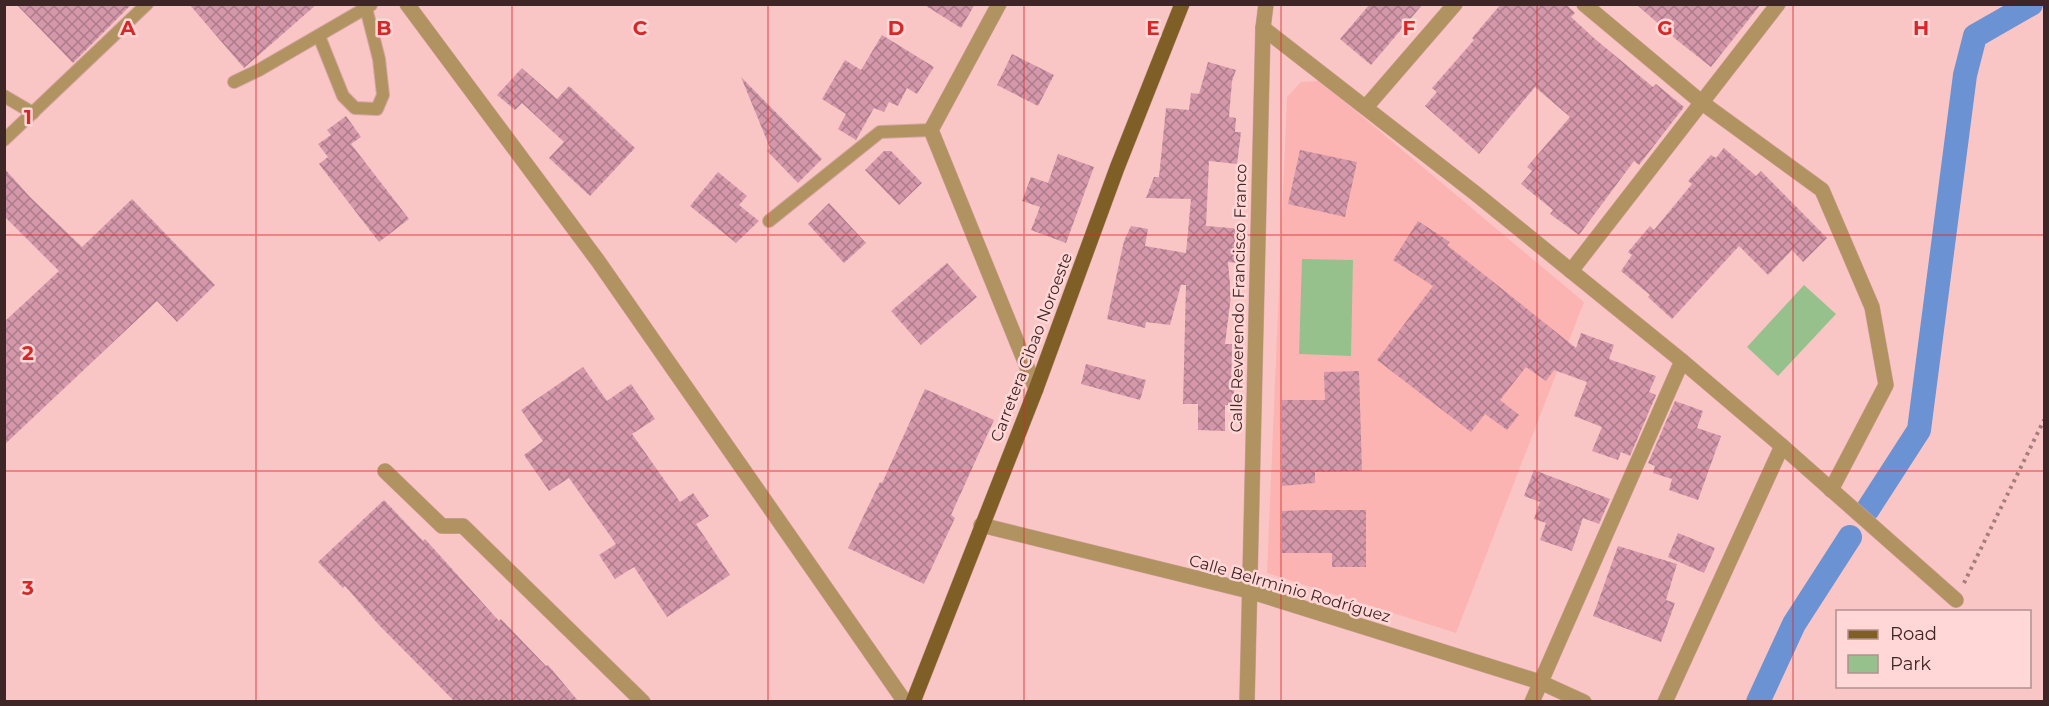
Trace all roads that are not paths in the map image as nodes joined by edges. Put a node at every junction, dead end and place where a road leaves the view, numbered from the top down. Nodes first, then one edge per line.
1 (147, 4) edge
2 (407, 4) edge
3 (999, 4) edge
4 (1182, 4) edge
5 (1266, 4) edge
6 (1455, 4) edge
7 (1584, 4) edge
8 (1778, 4) edge
9 (369, 6) edge
10 (1263, 28) junction
11 (319, 36) junction
12 (234, 82) dead end
13 (4, 96) edge
14 (1701, 102) junction
15 (1366, 107) junction
16 (33, 113) junction
17 (931, 130) junction
18 (4, 140) edge
19 (769, 220) dead end
20 (1571, 271) junction
21 (1682, 361) junction
22 (1036, 389) junction
23 (1782, 446) junction
24 (385, 471) dead end
25 (1831, 490) junction
26 (981, 525) junction
27 (1249, 591) junction
28 (1956, 600) road end
29 (1540, 682) junction
30 (643, 702) edge
31 (905, 702) edge
32 (913, 702) edge
33 (1247, 702) edge
34 (1532, 702) edge
35 (1584, 702) edge
36 (1665, 702) edge

1 - 16 lane
2 - 31 street
3 - 17 street
4 - 22 main road, Carretera Cibao Noroeste
5 - 10 street, Calle Reverendo Francisco Franco
6 - 15 street
7 - 14 street
8 - 14 street
9 - 11 lane
9 - 11 lane
10 - 15 street
10 - 27 street, Calle Reverendo Francisco Franco
11 - 12 lane
13 - 16 lane
14 - 20 street
14 - 25 street
15 - 20 street
16 - 18 lane
17 - 19 lane
17 - 22 street
20 - 21 street
21 - 23 street
21 - 29 street
22 - 26 main road, Carretera Cibao Noroeste
23 - 25 street
23 - 36 street
24 - 30 street
25 - 28 street
26 - 27 street, Calle Belrminio Rodríguez
26 - 32 main road, Carretera Cibao Noroeste
27 - 29 street, Calle Belrminio Rodríguez
27 - 33 street, Calle Reverendo Francisco Franco
29 - 34 street
29 - 35 street, Calle Belrminio Rodríguez

